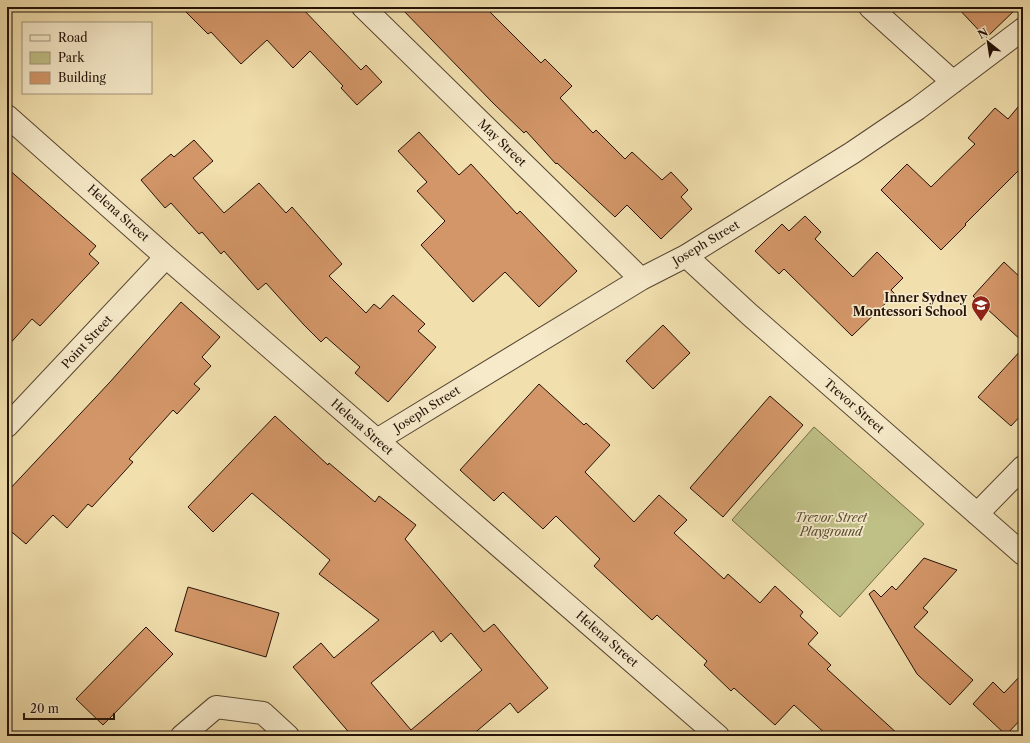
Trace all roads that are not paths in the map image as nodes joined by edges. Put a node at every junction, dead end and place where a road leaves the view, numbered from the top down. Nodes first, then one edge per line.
1 (362, 7) edge
2 (870, 7) edge
3 (1023, 29) edge
4 (953, 82) junction
5 (7, 116) edge
6 (686, 256) junction
7 (166, 257) junction
8 (641, 279) junction
9 (7, 426) edge
10 (377, 440) junction
11 (1023, 467) edge
12 (977, 514) junction
13 (1023, 554) edge
14 (182, 736) edge
15 (288, 736) edge
16 (718, 736) edge

1 - 8 street, May Street
2 - 4 street
3 - 4 street, Joseph Street
4 - 6 street, Joseph Street
5 - 7 street, Helena Street
6 - 8 street, Joseph Street
6 - 12 street, Trevor Street
7 - 9 street, Point Street
7 - 10 street, Helena Street
8 - 10 street, Joseph Street
10 - 16 street, Helena Street
11 - 12 street
12 - 13 street, Trevor Street
14 - 15 street

